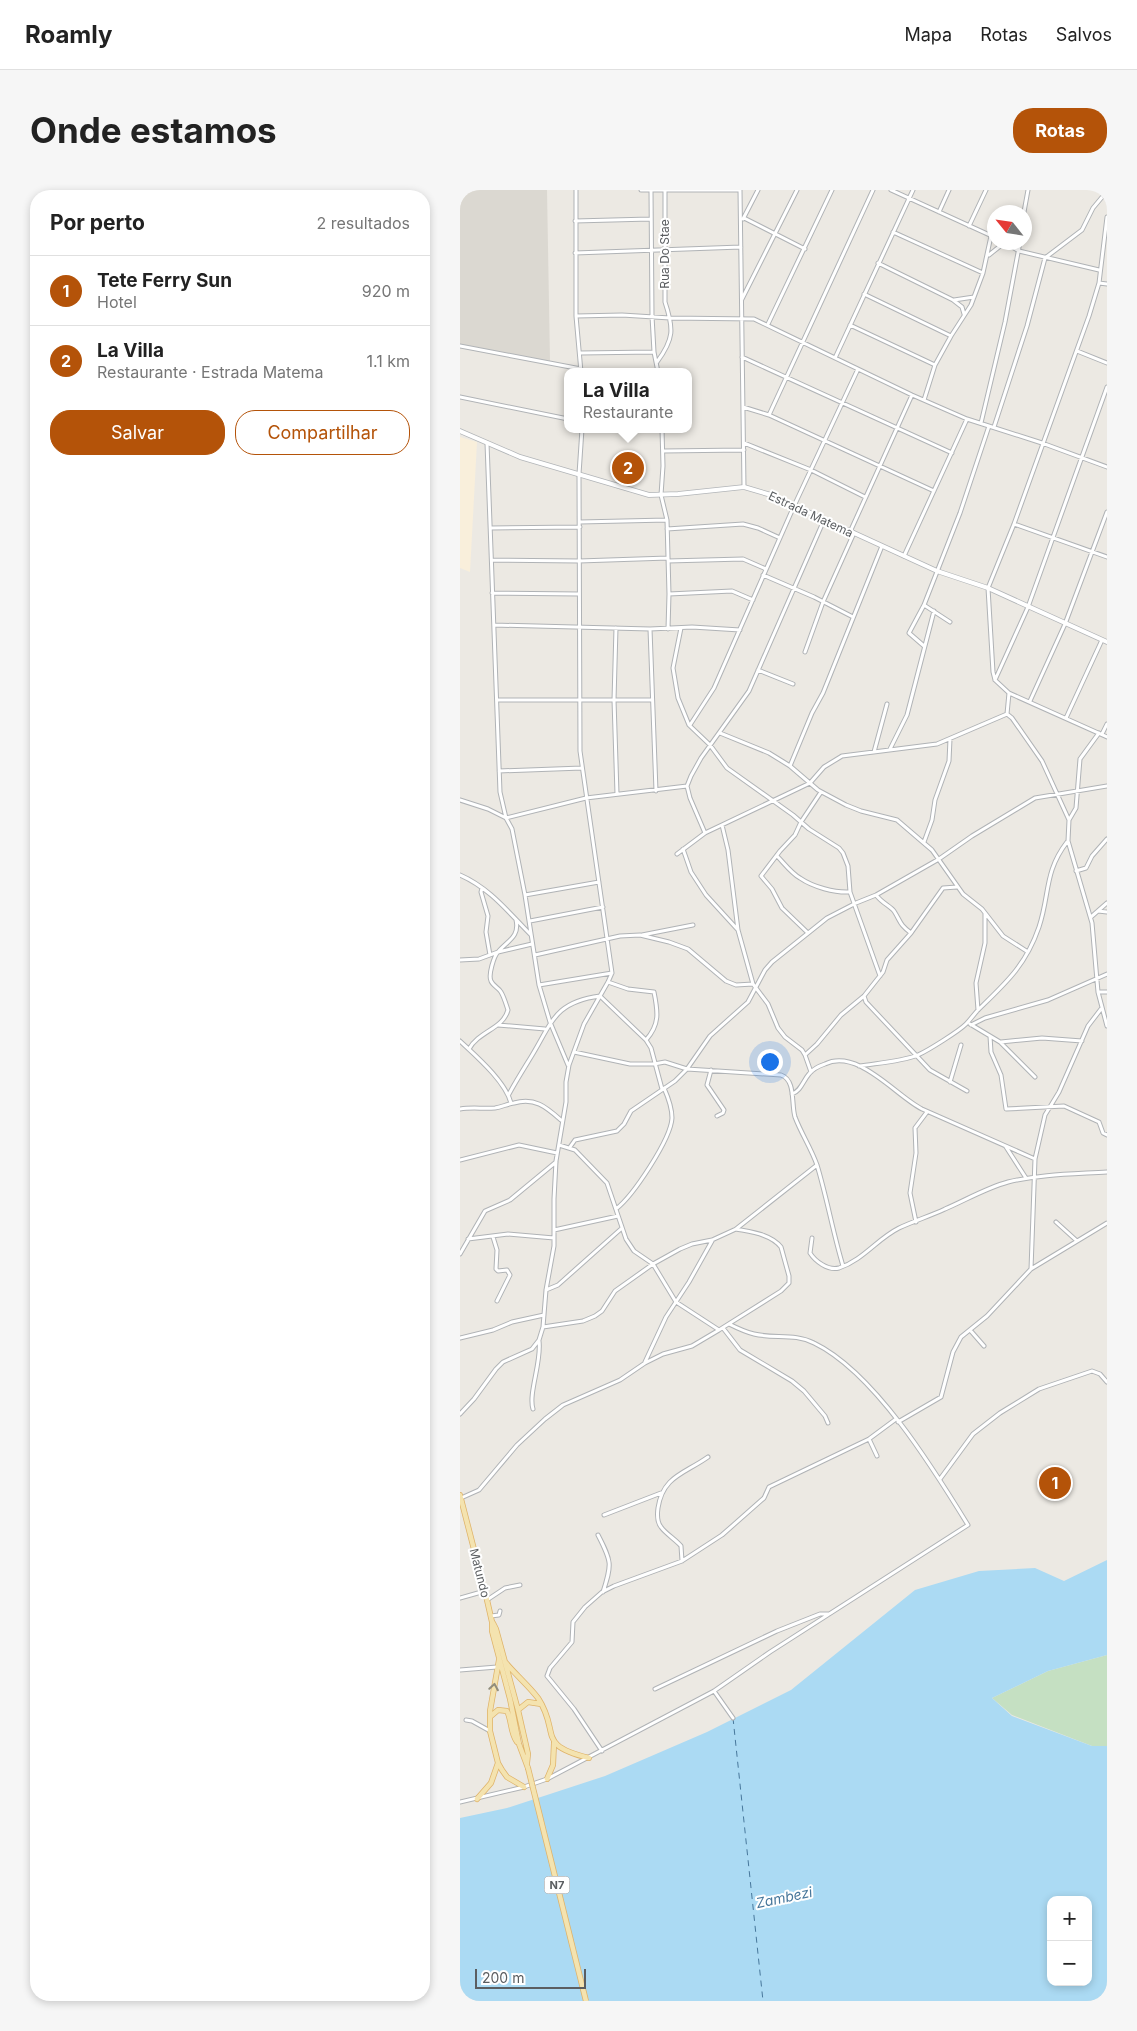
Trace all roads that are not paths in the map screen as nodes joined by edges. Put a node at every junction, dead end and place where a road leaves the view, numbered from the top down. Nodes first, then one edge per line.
1 (576, 190) edge
2 (641, 190) edge
3 (651, 190) edge
4 (665, 190) edge
5 (740, 190) edge
6 (758, 190) edge
7 (797, 190) edge
8 (832, 190) edge
9 (873, 190) edge
10 (891, 190) edge
11 (913, 190) edge
12 (949, 190) edge
13 (986, 190) edge
14 (1028, 190) edge
15 (1107, 196) edge
16 (909, 198) junction
17 (1025, 205) edge
18 (939, 212) junction
19 (1107, 217) edge
20 (744, 218) junction
21 (650, 220) junction
22 (575, 221) junction
23 (741, 224) junction
24 (969, 226) junction
25 (893, 232) junction
26 (776, 234) junction
27 (987, 234) edge
28 (1102, 245) junction
29 (1107, 246) edge
30 (741, 247) junction
31 (805, 249) junction
32 (664, 250) junction
33 (990, 250) edge
34 (995, 250) edge
35 (650, 251) junction
36 (1019, 251) joint
37 (575, 253) junction
38 (988, 256) junction
39 (1045, 258) junction
40 (878, 263) junction
41 (1099, 270) junction
42 (983, 273) junction
43 (1098, 283) junction
44 (1107, 284) edge
45 (864, 294) junction
46 (974, 297) junction
47 (741, 299) junction
48 (953, 300) junction
49 (964, 314) junction
50 (576, 316) junction
51 (652, 316) junction
52 (742, 317) junction
53 (670, 318) junction
54 (768, 324) junction
55 (850, 325) junction
56 (951, 336) junction
57 (802, 342) junction
58 (460, 346) edge
59 (1076, 351) junction
60 (654, 352) junction
61 (580, 353) junction
62 (742, 357) junction
63 (835, 358) junction
64 (657, 363) junction
65 (1107, 363) edge
66 (935, 365) junction
67 (571, 368) edge
68 (581, 368) edge
69 (658, 368) edge
70 (858, 369) junction
71 (786, 377) junction
72 (1107, 387) edge
73 (912, 395) junction
74 (460, 397) edge
75 (924, 400) junction
76 (842, 402) junction
77 (743, 407) junction
78 (768, 415) junction
79 (564, 417) edge
80 (967, 419) junction
81 (981, 423) junction
82 (988, 426) junction
83 (897, 427) junction
84 (994, 427) junction
85 (460, 431) edge
86 (582, 433) edge
87 (662, 433) edge
88 (824, 441) junction
89 (487, 443) junction
90 (744, 443) junction
91 (1042, 443) junction
92 (744, 450) junction
93 (663, 451) junction
94 (952, 453) junction
95 (1082, 458) junction
96 (880, 466) junction
97 (1107, 468) edge
98 (811, 470) junction
99 (579, 474) junction
100 (744, 487) junction
101 (934, 491) junction
102 (661, 495) junction
103 (865, 497) junction
104 (794, 506) junction
105 (1107, 512) edge
106 (666, 520) junction
107 (824, 520) junction
108 (580, 522) junction
109 (1014, 524) junction
110 (580, 527) junction
111 (491, 528) junction
112 (667, 529) junction
113 (852, 533) junction
114 (780, 538) junction
115 (1053, 538) junction
116 (882, 546) junction
117 (1092, 552) junction
118 (904, 556) junction
119 (1107, 557) edge
120 (492, 560) junction
121 (668, 560) junction
122 (579, 561) junction
123 (766, 569) junction
124 (937, 571) junction
125 (763, 575) junction
126 (794, 588) junction
127 (988, 588) junction
128 (492, 593) junction
129 (579, 594) junction
130 (669, 594) junction
131 (753, 600) junction
132 (823, 602) junction
133 (924, 605) junction
134 (1028, 607) junction
135 (934, 611) junction
136 (853, 617) junction
137 (950, 622) dead end
138 (1065, 624) junction
139 (494, 625) junction
140 (579, 628) junction
141 (616, 628) junction
142 (680, 628) junction
143 (650, 629) junction
144 (668, 629) junction
145 (740, 630) junction
146 (1102, 640) junction
147 (1107, 642) edge
148 (924, 646) junction
149 (805, 652) dead end
150 (758, 670) junction
151 (995, 680) junction
152 (793, 684) dead end
153 (1009, 692) junction
154 (497, 700) junction
155 (580, 700) junction
156 (614, 700) junction
157 (652, 700) junction
158 (1030, 701) junction
159 (887, 704) dead end
160 (1007, 714) junction
161 (1066, 718) junction
162 (1107, 724) edge
163 (689, 725) junction
164 (720, 733) junction
165 (1100, 733) junction
166 (1107, 736) edge
167 (950, 740) junction
168 (710, 745) junction
169 (890, 749) junction
170 (874, 752) junction
171 (790, 766) junction
172 (582, 768) junction
173 (499, 771) junction
174 (810, 783) junction
175 (688, 786) junction
176 (1107, 786) edge
177 (1077, 790) junction
178 (656, 791) junction
179 (822, 792) junction
180 (1056, 793) junction
181 (617, 794) junction
182 (586, 798) junction
183 (460, 800) edge
184 (772, 801) junction
185 (506, 818) junction
186 (1069, 820) junction
187 (801, 822) junction
188 (722, 825) junction
189 (705, 833) junction
190 (1107, 839) edge
191 (1068, 841) junction
192 (924, 842) junction
193 (683, 849) junction
194 (677, 854) dead end
195 (776, 856) junction
196 (939, 859) junction
197 (1076, 871) junction
198 (460, 875) edge
199 (599, 882) junction
200 (957, 887) junction
201 (482, 888) junction
202 (850, 892) junction
203 (525, 895) junction
204 (876, 895) junction
205 (856, 903) junction
206 (1106, 904) edge
207 (603, 907) junction
208 (1098, 911) junction
209 (984, 912) junction
210 (1107, 912) edge
211 (1091, 917) junction
212 (516, 920) junction
213 (530, 921) junction
214 (693, 925) dead end
215 (738, 930) junction
216 (808, 933) junction
217 (911, 933) junction
218 (531, 935) junction
219 (640, 935) junction
220 (608, 940) junction
221 (532, 944) junction
222 (498, 952) junction
223 (1028, 952) junction
224 (490, 955) junction
225 (534, 955) junction
226 (460, 960) edge
227 (612, 973) junction
228 (1107, 974) edge
229 (880, 976) junction
230 (1098, 980) junction
231 (608, 982) junction
232 (753, 984) junction
233 (540, 985) junction
234 (757, 988) junction
235 (1098, 992) junction
236 (1107, 992) edge
237 (600, 996) junction
238 (864, 996) junction
239 (1102, 1008) junction
240 (978, 1010) junction
241 (550, 1022) junction
242 (969, 1024) junction
243 (498, 1025) junction
244 (1107, 1026) edge
245 (545, 1030) junction
246 (990, 1036) junction
247 (646, 1040) junction
248 (1082, 1040) junction
249 (460, 1041) edge
250 (1000, 1042) junction
251 (961, 1044) dead end
252 (469, 1049) junction
253 (574, 1052) junction
254 (805, 1056) junction
255 (916, 1056) junction
256 (654, 1064) junction
257 (569, 1065) junction
258 (858, 1066) junction
259 (687, 1069) junction
260 (711, 1070) junction
261 (811, 1072) junction
262 (1035, 1077) dead end
263 (950, 1082) junction
264 (663, 1088) junction
265 (968, 1091) dead end
266 (509, 1094) junction
267 (792, 1094) junction
268 (511, 1103) junction
269 (1049, 1106) junction
270 (460, 1108) edge
271 (927, 1112) junction
272 (717, 1116) dead end
273 (562, 1121) junction
274 (1107, 1135) edge
275 (559, 1145) junction
276 (570, 1147) junction
277 (1006, 1147) junction
278 (557, 1152) junction
279 (1035, 1159) junction
280 (460, 1160) edge
281 (556, 1161) junction
282 (817, 1165) junction
283 (1107, 1172) edge
284 (1035, 1177) junction
285 (1026, 1178) junction
286 (616, 1209) junction
287 (618, 1216) junction
288 (916, 1222) junction
289 (1056, 1222) dead end
290 (1107, 1223) edge
291 (622, 1228) junction
292 (554, 1230) junction
293 (736, 1230) junction
294 (493, 1237) junction
295 (554, 1238) junction
296 (812, 1238) dead end
297 (468, 1240) junction
298 (712, 1240) junction
299 (1077, 1241) junction
300 (460, 1254) edge
301 (653, 1264) junction
302 (843, 1266) junction
303 (1031, 1269) junction
304 (546, 1290) junction
305 (497, 1301) dead end
306 (676, 1302) junction
307 (544, 1315) junction
308 (729, 1324) junction
309 (543, 1327) junction
310 (721, 1329) junction
311 (970, 1330) junction
312 (460, 1338) edge
313 (539, 1340) junction
314 (984, 1346) dead end
315 (644, 1363) junction
316 (1107, 1382) edge
317 (533, 1409) dead end
318 (460, 1414) edge
319 (897, 1420) junction
320 (828, 1424) dead end
321 (869, 1439) junction
322 (877, 1456) dead end
323 (708, 1457) dead end
324 (940, 1479) junction
325 (662, 1493) junction
326 (460, 1496) edge
327 (604, 1515) dead end
328 (598, 1535) dead end
329 (682, 1561) junction
330 (520, 1585) dead end
331 (485, 1591) junction
332 (602, 1592) junction
333 (460, 1598) edge
334 (487, 1600) junction
335 (500, 1611) dead end
336 (829, 1614) junction
337 (491, 1619) junction
338 (499, 1658) junction
339 (505, 1662) junction
340 (497, 1668) junction
341 (460, 1670) edge
342 (655, 1689) dead end
343 (714, 1691) junction
344 (541, 1704) junction
345 (518, 1710) junction
346 (490, 1717) junction
347 (733, 1718) dead end
348 (466, 1720) dead end
349 (490, 1731) junction
350 (554, 1743) junction
351 (519, 1744) junction
352 (602, 1751) junction
353 (589, 1758) junction
354 (498, 1763) junction
355 (528, 1766) junction
356 (547, 1779) junction
357 (524, 1787) junction
358 (476, 1798) junction
359 (460, 1802) edge
360 (586, 2001) edge

1 - 22 street
2 - 3 street
3 - 4 street
3 - 21 street
4 - 5 street
4 - 32 street, Rua Do Stae
5 - 23 street
6 - 20 street
7 - 26 street
8 - 31 street
9 - 57 street
10 - 16 street
11 - 16 street
12 - 18 street
13 - 24 street
14 - 17 street
15 - 39 street
16 - 18 street
16 - 25 street
18 - 24 street
19 - 28 street
20 - 23 street
20 - 26 street
21 - 22 street
21 - 35 street
22 - 37 street
23 - 30 street
24 - 27 street
25 - 40 street
25 - 42 street
26 - 31 street
26 - 47 street
28 - 29 street
28 - 41 street
30 - 32 street
30 - 47 street
31 - 54 street
32 - 35 street
32 - 53 street, Rua Do Stae
33 - 38 street
34 - 38 street
35 - 37 street
35 - 51 street
36 - 39 street
36 - 81 street
37 - 50 street
38 - 42 street
39 - 41 street
39 - 84 street
40 - 45 street
40 - 48 street
41 - 43 street
42 - 46 street
43 - 44 street
43 - 59 street
45 - 55 street
45 - 56 street
46 - 48 street
46 - 49 street
47 - 52 street
48 - 49 street
49 - 56 street
50 - 51 street
50 - 61 street
51 - 53 street
51 - 60 street
52 - 53 street
52 - 54 street
52 - 62 street
53 - 64 street, Rua Do Stae
54 - 57 street
55 - 63 street
55 - 66 street
56 - 66 street
57 - 63 street
57 - 71 street
58 - 67 street
59 - 65 street
59 - 91 street
60 - 61 street
60 - 64 street
61 - 68 street
62 - 71 street
62 - 77 street
63 - 70 street
64 - 69 street
66 - 75 street
70 - 73 street
70 - 76 street
71 - 76 street
71 - 78 street
72 - 95 street
73 - 75 street
73 - 83 street
74 - 79 street
75 - 80 street
76 - 83 street
76 - 88 street
77 - 78 street
77 - 90 street
78 - 88 street
80 - 81 street
80 - 94 street
81 - 82 street
82 - 84 street
82 - 124 street
83 - 94 street
83 - 96 street
84 - 91 street
85 - 89 street, Estrada Matema
86 - 99 street
87 - 93 street
88 - 96 street
88 - 98 street
89 - 99 street, Estrada Matema
89 - 111 street
90 - 92 street
90 - 98 street
91 - 95 street
91 - 109 street
92 - 93 street
92 - 100 street
93 - 102 street
94 - 101 street
95 - 97 street
95 - 115 street
96 - 101 street
96 - 103 street
98 - 103 street
98 - 104 street
99 - 102 street, Estrada Matema
99 - 108 street
100 - 102 street, Estrada Matema
100 - 104 street, Estrada Matema
101 - 118 street
102 - 106 street
103 - 113 street
104 - 107 street, Estrada Matema
104 - 114 street
105 - 117 street
106 - 108 street
106 - 112 street
107 - 113 street, Estrada Matema
107 - 126 street
108 - 110 street
109 - 115 street
109 - 127 street
110 - 111 street
110 - 122 street
111 - 120 street
112 - 114 street
112 - 121 street
113 - 116 street, Estrada Matema
113 - 132 street
114 - 123 street
115 - 117 street
115 - 134 street
116 - 118 street, Estrada Matema
116 - 136 street
117 - 119 street
117 - 138 street
118 - 124 street, Estrada Matema
120 - 122 street
120 - 128 street
121 - 122 street
121 - 123 street
121 - 130 street
122 - 129 street
123 - 125 street
124 - 127 street, Estrada Matema
124 - 133 street
125 - 126 street
125 - 131 street
126 - 132 street
126 - 150 street
127 - 134 street, Estrada Matema
127 - 151 street
128 - 129 street
128 - 139 street
129 - 140 street
130 - 131 street
130 - 144 street
131 - 145 street
132 - 136 street
132 - 149 street
133 - 135 street
133 - 148 street
134 - 138 street, Estrada Matema
134 - 151 street
135 - 137 street
135 - 148 street
136 - 171 street
138 - 146 street, Estrada Matema
138 - 158 street
139 - 140 street
139 - 154 street
140 - 141 street
140 - 155 street
141 - 143 street
141 - 156 street
142 - 144 street
142 - 145 street
142 - 163 street
143 - 144 street
143 - 157 street
145 - 163 street
146 - 147 street, Estrada Matema
146 - 161 street
148 - 169 street
150 - 152 street
150 - 164 street
151 - 153 street
153 - 158 street
153 - 160 street
154 - 155 street
154 - 173 street
155 - 156 street
155 - 172 street
156 - 157 street
156 - 181 street
157 - 178 street
158 - 161 street
159 - 170 street
160 - 167 street
160 - 180 street
161 - 165 street
162 - 165 street
163 - 168 street
164 - 168 street
164 - 171 street
165 - 166 street
165 - 177 street
167 - 169 street
167 - 192 street
168 - 175 street
168 - 184 street
169 - 170 street
170 - 174 street
171 - 174 street
172 - 173 street
172 - 182 street
173 - 185 street
174 - 179 street
174 - 184 street
175 - 178 street
175 - 189 street
176 - 177 street
177 - 180 street
177 - 186 street
178 - 181 street
179 - 187 street
179 - 192 street
180 - 186 street
180 - 196 street
181 - 182 street
182 - 185 street
182 - 199 street
183 - 185 street
184 - 187 street
184 - 188 street
185 - 203 street
186 - 191 street
187 - 195 street
187 - 202 street
188 - 189 street
188 - 215 street
189 - 193 street
190 - 197 street
191 - 197 street
191 - 223 street
192 - 196 street
193 - 194 street
193 - 215 street
195 - 202 street
195 - 216 street
196 - 200 street
196 - 204 street
197 - 211 street
198 - 201 street
199 - 203 street
199 - 207 street
200 - 209 street
200 - 217 street
201 - 212 street
201 - 224 street
202 - 205 street
203 - 213 street
204 - 205 street
204 - 217 street
205 - 216 street
205 - 229 street
206 - 208 street
206 - 210 street
207 - 213 street
207 - 220 street
208 - 210 street
208 - 211 street
209 - 223 street
209 - 240 street
211 - 230 street
212 - 218 street
212 - 222 street
213 - 218 street
214 - 219 street
215 - 232 street
216 - 234 street
217 - 229 street
218 - 221 street
219 - 220 street
219 - 232 street
220 - 225 street
220 - 227 street
221 - 222 street
221 - 225 street
222 - 224 street
222 - 243 street
223 - 240 street
224 - 226 street
225 - 233 street
227 - 231 street
227 - 233 street
228 - 230 street
229 - 238 street
230 - 235 street
230 - 242 street
231 - 237 street
231 - 247 street
232 - 234 street
233 - 241 street
234 - 254 street
234 - 259 street
235 - 236 street
235 - 239 street
237 - 241 street
237 - 247 street
237 - 253 street
238 - 254 street
238 - 255 street
239 - 244 street
239 - 248 street
240 - 242 street
241 - 245 street
241 - 257 street
242 - 246 street
242 - 255 street
243 - 245 street
243 - 252 street
245 - 266 street
246 - 250 street
246 - 269 street
247 - 256 street
248 - 250 street
248 - 269 street
249 - 252 street
250 - 262 street
251 - 263 street
252 - 266 street
253 - 256 street
253 - 257 street
254 - 261 street
255 - 258 street
255 - 263 street
256 - 259 street
256 - 264 street
257 - 273 street
258 - 261 street
258 - 271 street
259 - 260 street
259 - 264 street
260 - 267 street
260 - 272 street
261 - 267 street
263 - 265 street
264 - 276 street
264 - 286 street
266 - 268 street
267 - 282 street
268 - 270 street
268 - 273 street
269 - 274 street
269 - 279 street
271 - 277 street
271 - 288 street
273 - 275 street
275 - 276 street
275 - 278 street
276 - 286 street
277 - 279 street
277 - 285 street
278 - 280 street
278 - 281 street
279 - 284 street
281 - 292 street
281 - 297 street
282 - 293 street
282 - 302 street
283 - 284 street
284 - 285 street
284 - 303 street
285 - 288 street
286 - 287 street
287 - 291 street
287 - 292 street
288 - 302 street
289 - 299 street
290 - 299 street
291 - 301 street
291 - 304 street
292 - 295 street
293 - 298 street
293 - 308 street
294 - 295 street
294 - 297 street
294 - 305 street
295 - 304 street
296 - 302 street
297 - 300 street
298 - 301 street
298 - 306 street
299 - 303 street
301 - 306 street
301 - 309 street
303 - 311 street
304 - 307 street
306 - 310 street
306 - 315 street
307 - 309 street
307 - 312 street
308 - 310 street
308 - 319 street
309 - 313 street
310 - 315 street
310 - 320 street
311 - 314 street
311 - 319 street
313 - 317 street
313 - 318 street
315 - 326 street
316 - 324 street
319 - 321 street
319 - 324 street
321 - 322 street
321 - 329 street
323 - 325 street
324 - 336 street
325 - 327 street
325 - 329 street
326 - 331 main road, Matundo / N7
328 - 332 street
329 - 332 street
330 - 334 street
331 - 333 street
331 - 334 main road, Matundo / N7
332 - 352 street
334 - 337 main road, Matundo / N7
335 - 337 street
336 - 342 street
336 - 343 street
337 - 338 main road, N7
337 - 339 main road, N7
338 - 340 main road
338 - 351 main road, N7
339 - 344 main road
339 - 345 main road, N7
340 - 341 street
346 -> 340 main road
343 - 347 street
343 - 352 street
344 - 345 main road
344 - 350 main road
345 - 355 main road, N7
346 - 349 main road
346 - 351 main road
348 - 349 street
349 - 354 main road
350 - 353 main road
350 - 356 main road
351 - 355 main road, N7
352 - 353 street
353 - 356 street
354 - 357 main road
354 - 358 main road
355 - 360 main road, N7, bridge
356 - 357 street
357 - 358 street
358 - 359 street

